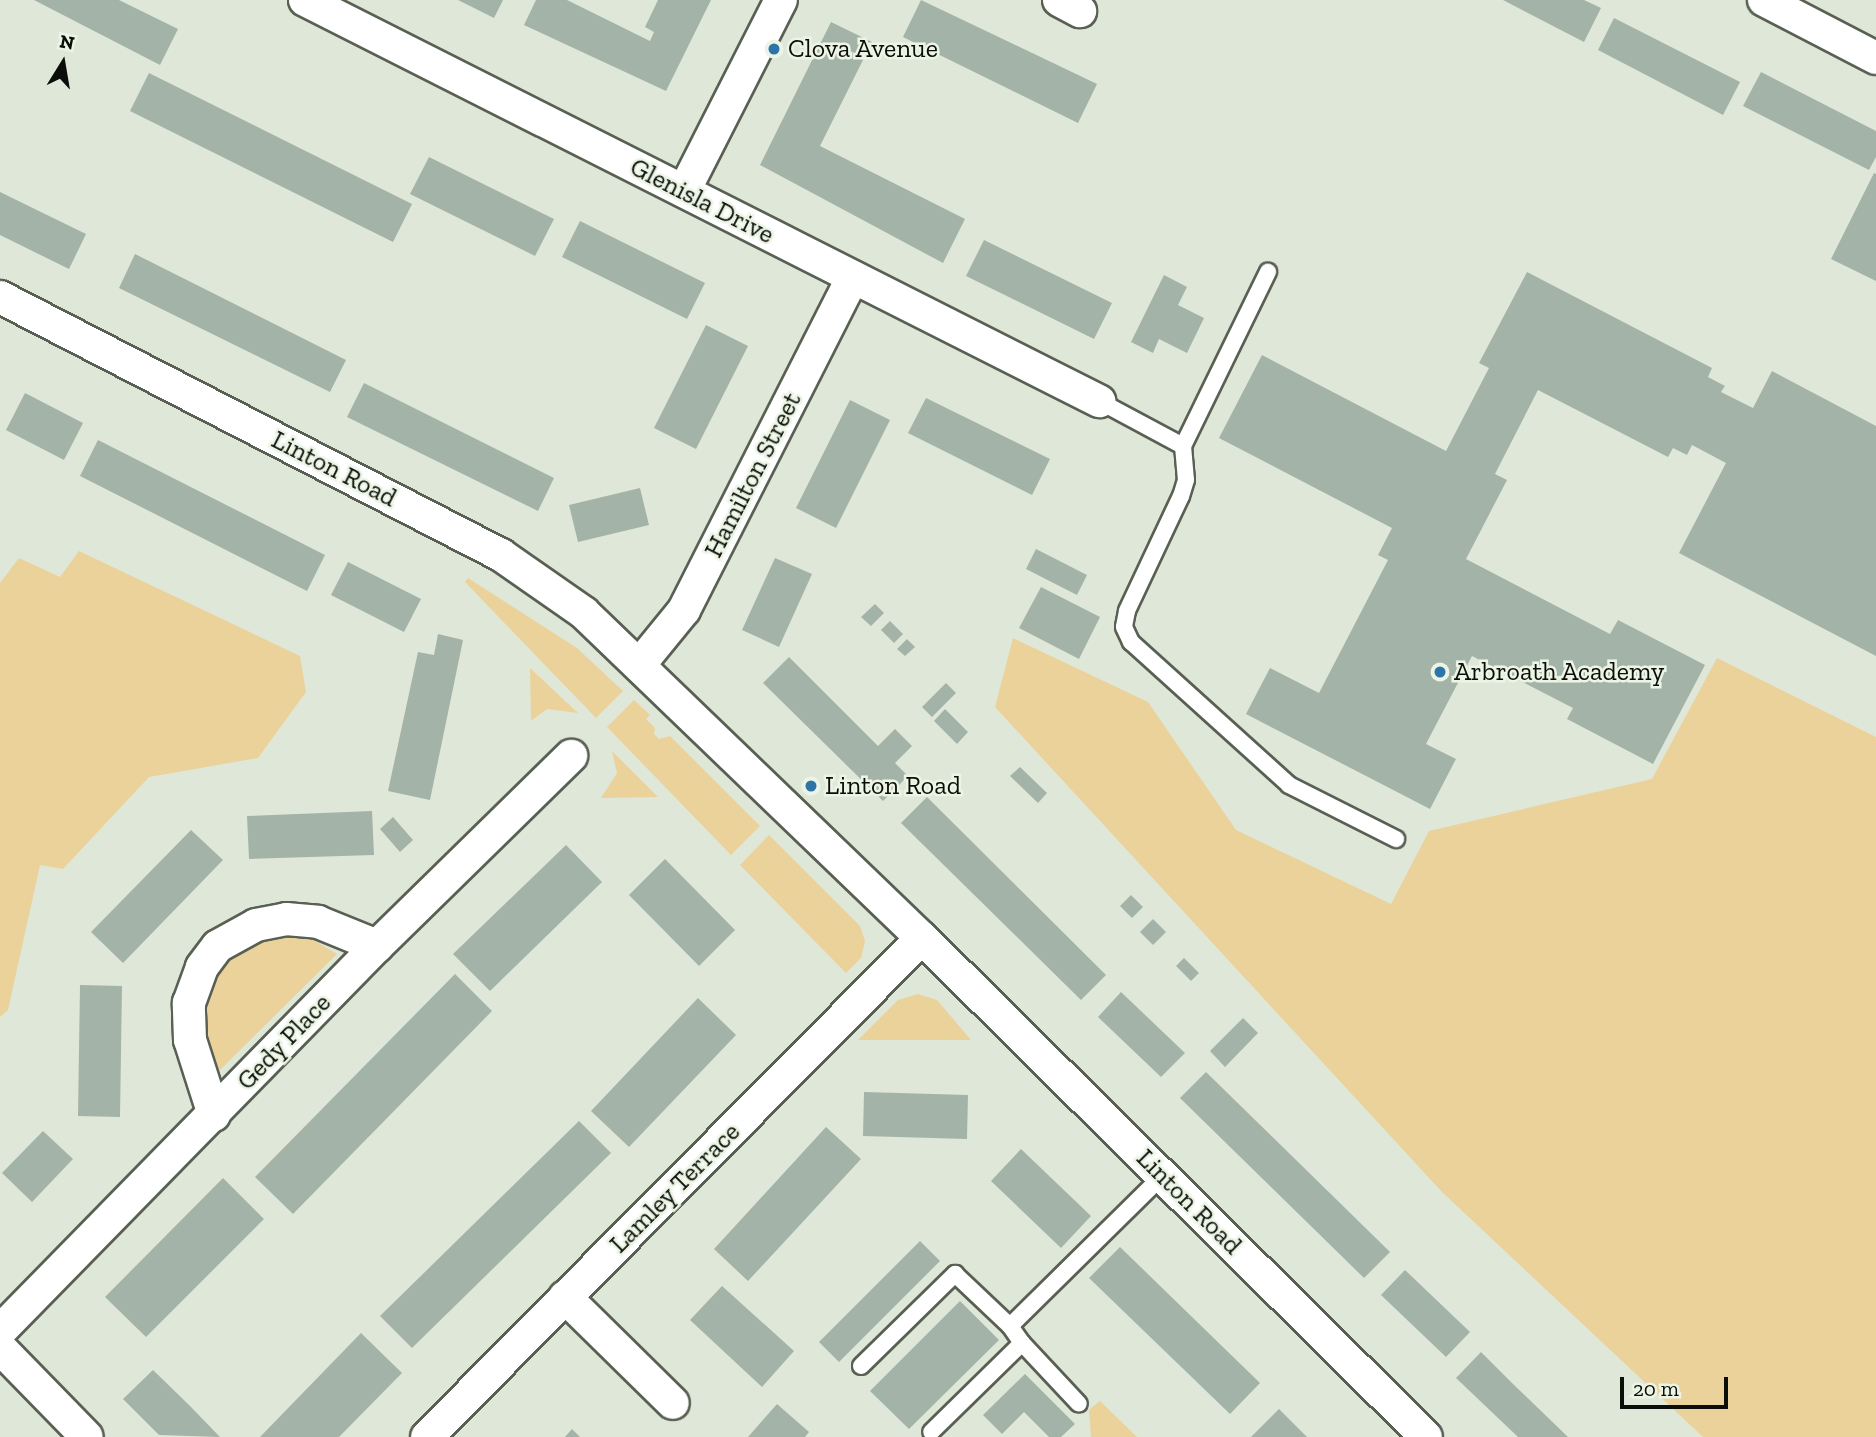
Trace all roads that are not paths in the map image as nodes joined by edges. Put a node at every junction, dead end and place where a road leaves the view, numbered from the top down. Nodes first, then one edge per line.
1 (305, 0) edge
2 (781, 0) edge
3 (1764, 0) edge
4 (1876, 58) edge
5 (684, 191) junction
6 (1268, 272) dead end
7 (853, 277) junction
8 (0, 297) edge
9 (1099, 401) joint
10 (1183, 446) junction
11 (640, 664) junction
12 (571, 756) dead end
13 (1396, 839) dead end
14 (922, 938) junction
15 (377, 946) junction
16 (214, 1115) junction
17 (1162, 1175) junction
18 (565, 1297) junction
19 (1010, 1326) junction
20 (0, 1331) edge
21 (1022, 1343) junction
22 (0, 1348) edge
23 (861, 1366) dead end
24 (673, 1403) dead end
25 (1079, 1404) dead end
26 (931, 1433) dead end
27 (87, 1437) edge
28 (427, 1437) edge
29 (1426, 1437) edge

1 - 5 street, Glenisla Drive
2 - 5 street
3 - 4 street
5 - 7 street, Glenisla Drive
6 - 10 lane
7 - 9 street, Glenisla Drive
7 - 11 street, Hamilton Street
8 - 11 street, Linton Road
9 - 10 lane
10 - 13 lane
11 - 14 street, Linton Road
12 - 15 street, Gedy Place
14 - 17 street, Linton Road
14 - 18 street, Lamley Terrace
15 - 16 street, Gedy Place
15 - 16 street
16 - 20 street, Gedy Place
17 - 19 lane
17 - 29 street, Linton Road
18 - 24 street
18 - 28 street, Lamley Terrace
19 - 21 lane
19 - 23 lane
21 - 25 lane
21 - 26 lane
22 - 27 street

